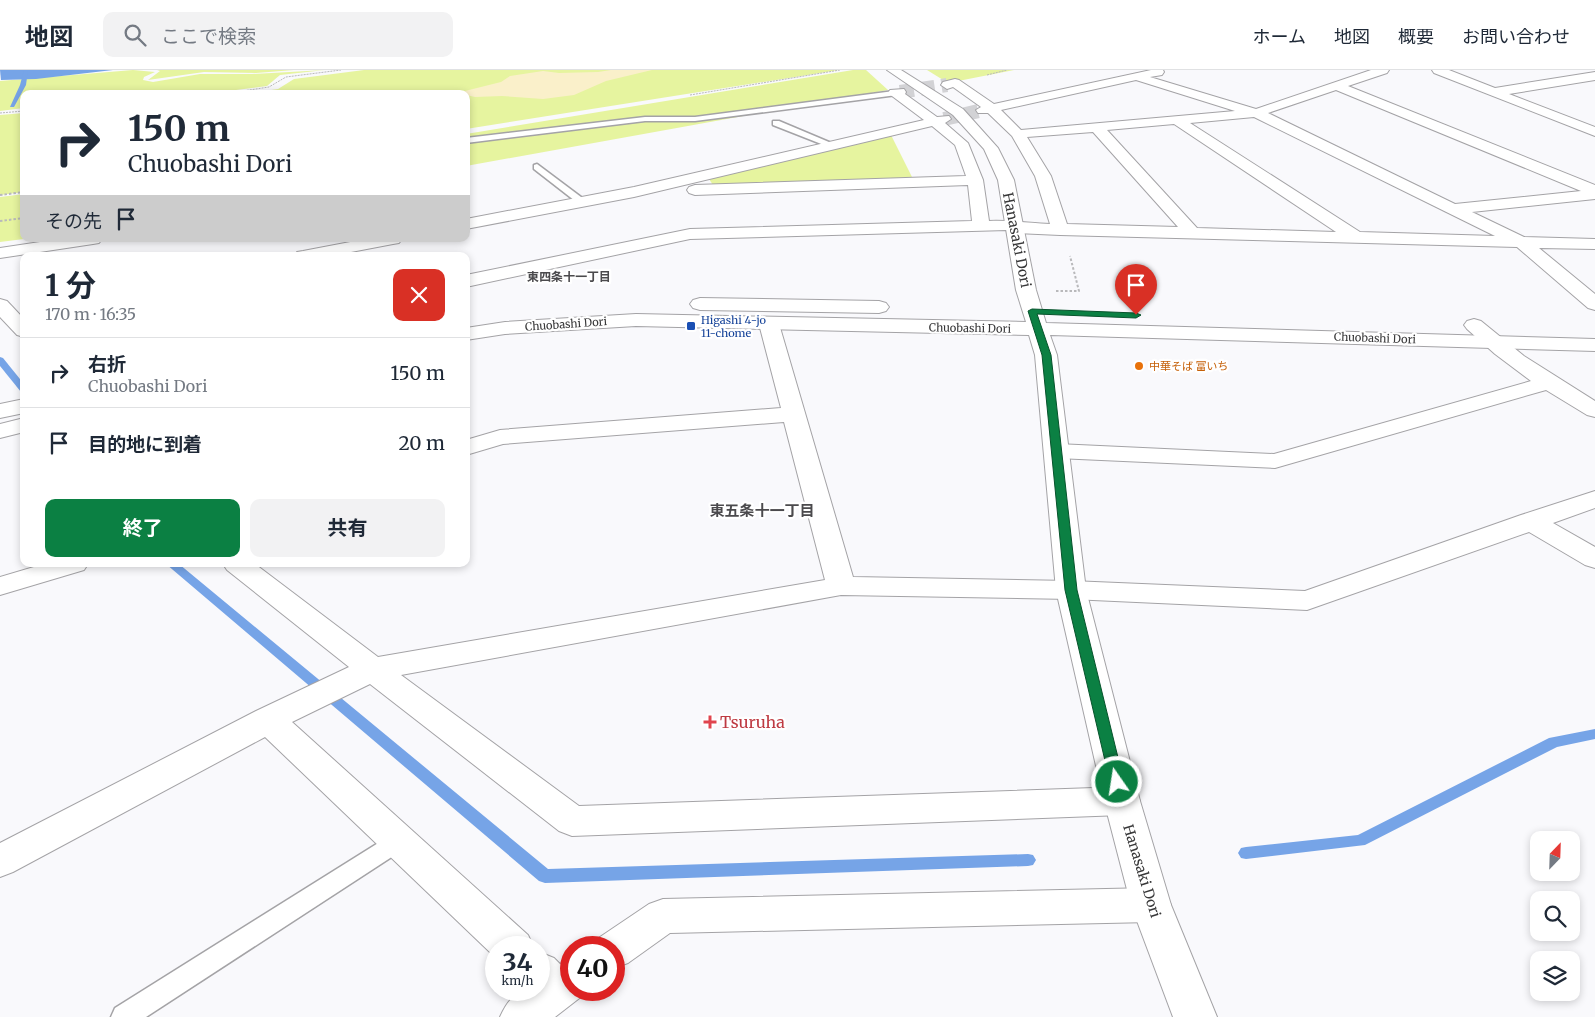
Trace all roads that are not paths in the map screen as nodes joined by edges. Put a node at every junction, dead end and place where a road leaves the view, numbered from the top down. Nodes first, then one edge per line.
1 (894, 70) edge
2 (1167, 70) edge
3 (1383, 70) edge
4 (1438, 70) edge
5 (1595, 76) edge
6 (1140, 78) junction
7 (948, 85) tunnel mouth
8 (1337, 86) junction
9 (1494, 92) junction
10 (897, 93) joint
11 (987, 109) junction
12 (1256, 114) junction
13 (940, 120) junction
14 (1178, 121) junction
15 (776, 123) dead end
16 (1098, 129) junction
17 (1595, 132) edge
18 (1018, 134) junction
19 (470, 141) edge
20 (832, 145) junction
21 (537, 167) dead end
22 (975, 180) junction
23 (634, 192) junction
24 (1595, 192) edge
25 (582, 202) junction
26 (1452, 208) junction
27 (470, 223) edge
28 (981, 225) junction
29 (1014, 227) junction
30 (1060, 230) junction
31 (1193, 234) junction
32 (1357, 238) junction
33 (73, 242) edge
34 (372, 242) edge
35 (1523, 243) junction
36 (1595, 244) edge
37 (323, 252) edge
38 (0, 253) edge
39 (470, 280) edge
40 (1595, 304) edge
41 (8, 311) edge
42 (470, 315) edge
43 (1035, 320) junction
44 (769, 324) junction
45 (1474, 325) junction
46 (20, 326) edge
47 (1595, 327) edge
48 (470, 333) edge
49 (1492, 342) junction
50 (1595, 345) edge
51 (1548, 383) junction
52 (20, 407) edge
53 (1595, 410) edge
54 (0, 412) edge
55 (794, 414) junction
56 (20, 426) edge
57 (0, 431) edge
58 (470, 447) edge
59 (1058, 450) junction
60 (1595, 499) edge
61 (1530, 521) junction
62 (1595, 559) edge
63 (64, 567) edge
64 (240, 567) edge
65 (0, 586) edge
66 (841, 586) junction
67 (1071, 590) junction
68 (358, 676) junction
69 (282, 713) junction
70 (1122, 801) junction
71 (399, 841) junction
72 (0, 861) edge
73 (1151, 905) junction
74 (501, 936) edge
75 (625, 942) edge
76 (556, 980) edge
77 (124, 1017) edge
78 (522, 1017) edge
79 (1195, 1017) edge

1 - 29 street, Hanasaki Dori
2 - 6 street
3 - 8 street
4 - 9 street
5 - 9 street
6 - 11 street
6 - 12 street
7 - 11 street
8 - 12 street
8 - 24 street
9 - 17 street
10 - 13 street
10 - 19 lane
11 - 18 street
12 - 14 street
12 - 26 street
13 - 20 street
13 - 22 street
14 - 16 street
14 - 32 street
15 - 20 lane
16 - 18 street
16 - 31 street
18 - 30 street
20 - 23 street
21 - 25 lane
22 - 23 street
22 - 28 street
23 - 25 street
24 - 26 street
25 - 27 street
26 - 35 street
28 - 29 street
28 - 39 street
29 - 30 street
29 - 43 street, Hanasaki Dori
30 - 31 street
31 - 32 street
32 - 35 street
33 - 38 street
34 - 37 street
35 - 36 street
35 - 40 street
41 - 46 street
42 - 43 street, Chuobashi Dori
43 - 44 street, Chuobashi Dori
43 - 45 street, Chuobashi Dori
43 - 49 street, Chuobashi Dori
43 - 59 street, Hanasaki Dori
44 - 48 street, Chuobashi Dori
44 - 55 street
45 - 47 street, Chuobashi Dori
45 - 49 street
49 - 50 street, Chuobashi Dori
49 - 51 street
51 - 53 street
51 - 59 street
52 - 54 street
55 - 58 street
55 - 66 street
56 - 57 street
59 - 67 street, Hanasaki Dori
60 - 61 street
61 - 62 street
61 - 67 street
63 - 65 street
64 - 68 street
66 - 67 street
66 - 68 street
67 - 70 street, Hanasaki Dori
68 - 69 street
68 - 70 street
69 - 71 street
69 - 72 street
70 - 73 street, Hanasaki Dori
71 - 74 street
71 - 77 lane
73 - 75 street
73 - 79 street, Hanasaki Dori
76 - 78 street

